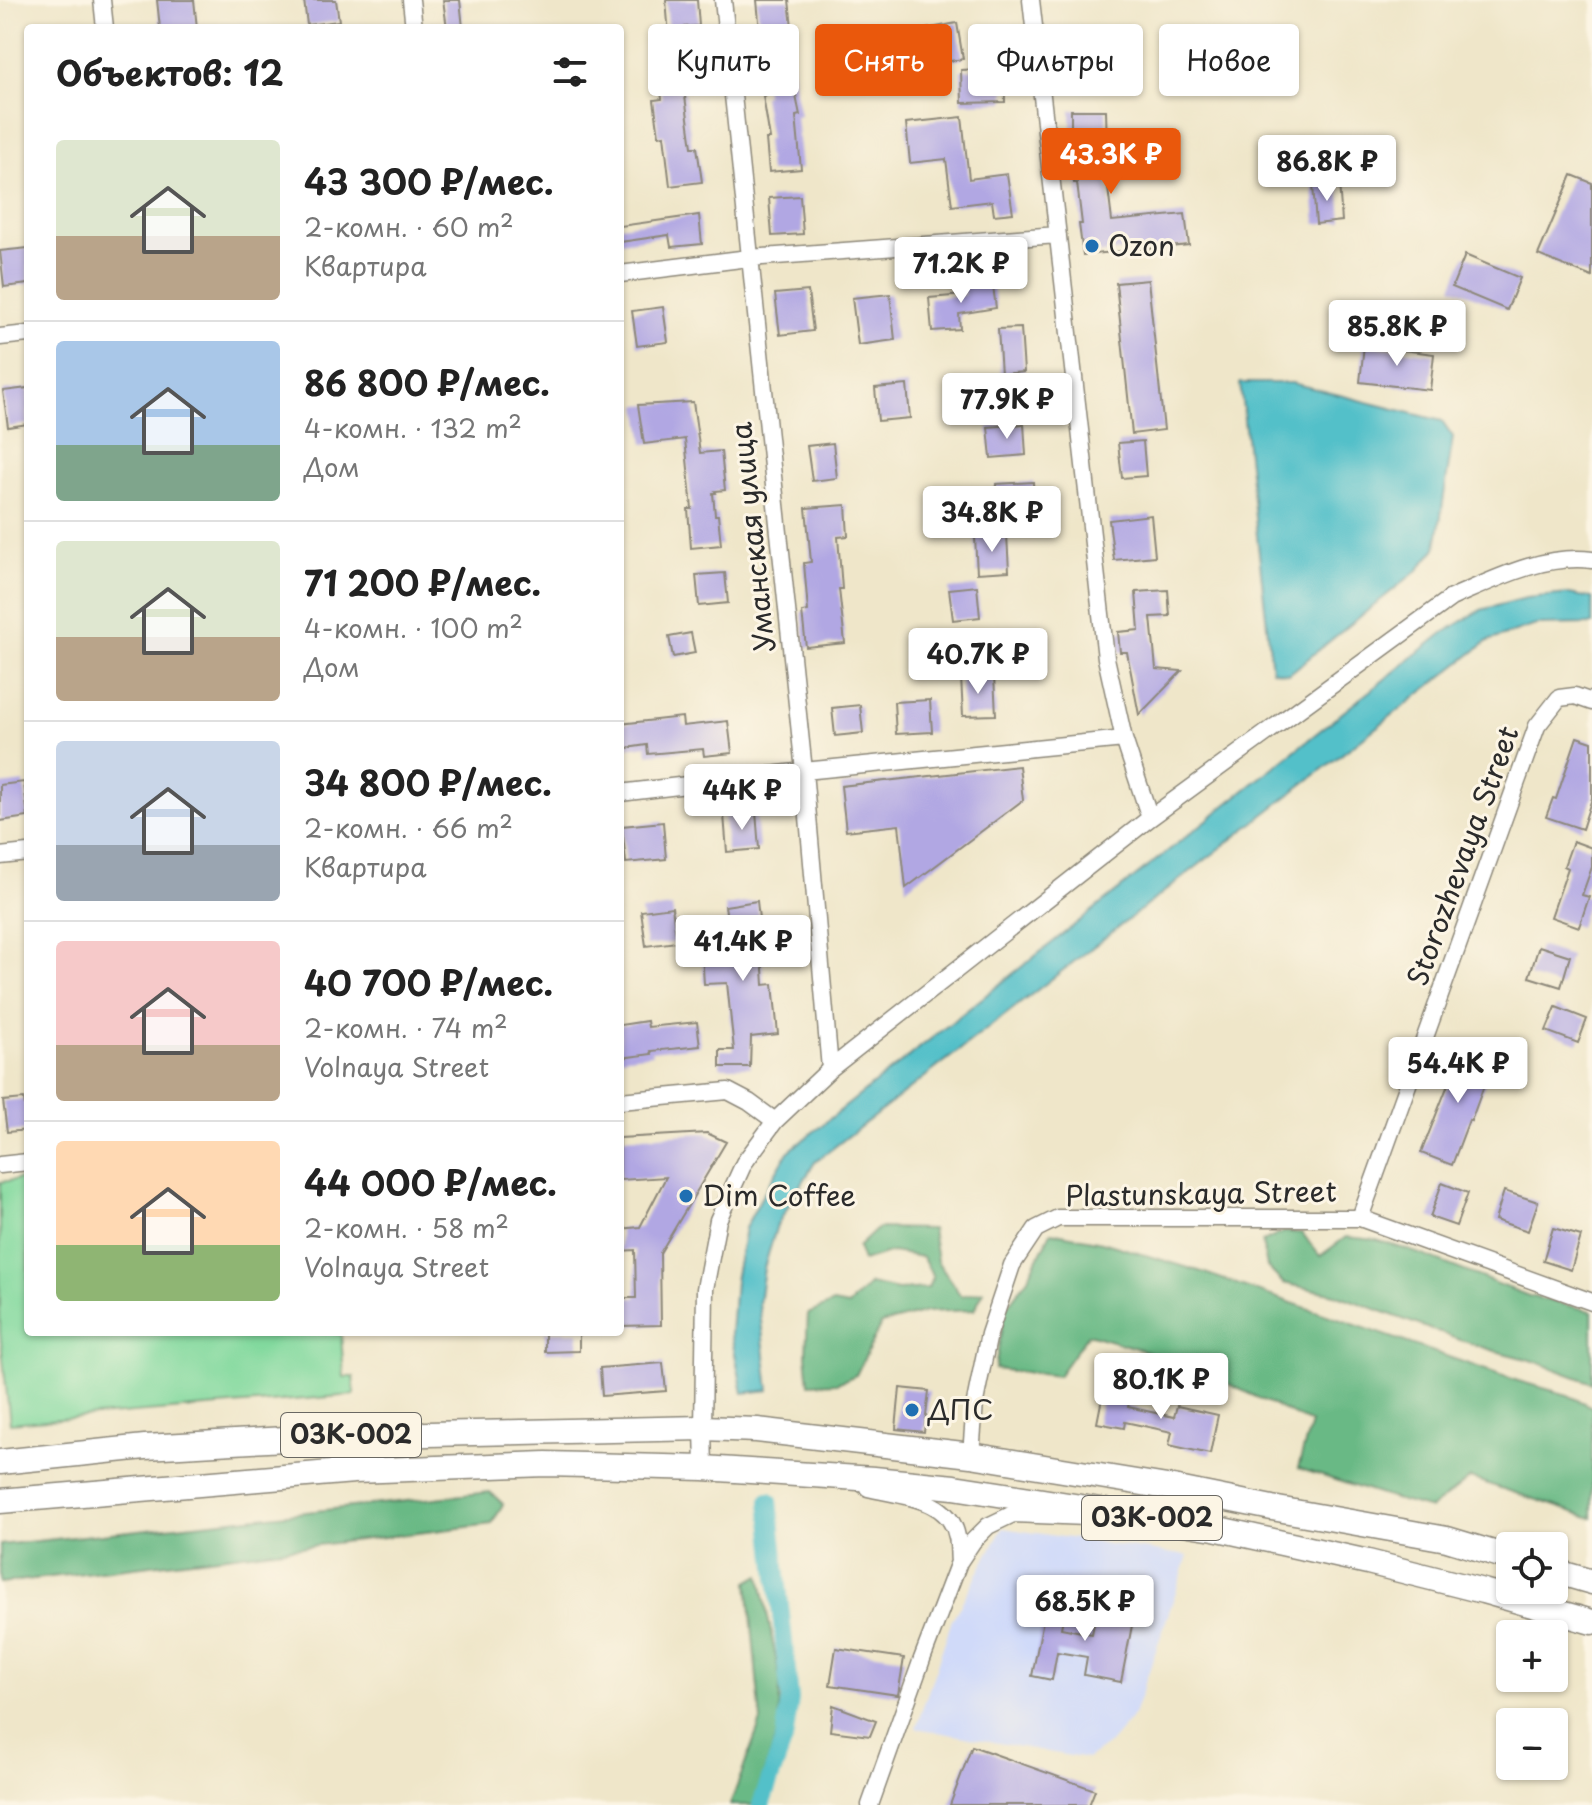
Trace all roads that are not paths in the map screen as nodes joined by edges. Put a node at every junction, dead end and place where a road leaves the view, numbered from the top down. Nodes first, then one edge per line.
1 (102, 0) edge
2 (411, 0) edge
3 (723, 0) edge
4 (1031, 0) edge
5 (105, 24) edge
6 (414, 24) edge
7 (1058, 235) junction
8 (749, 258) junction
9 (624, 274) edge
10 (24, 334) edge
11 (0, 337) edge
12 (1592, 560) edge
13 (1592, 702) edge
14 (1124, 739) junction
15 (804, 771) junction
16 (624, 793) edge
17 (1150, 818) junction
18 (24, 853) edge
19 (0, 856) edge
20 (830, 1069) junction
21 (624, 1101) edge
22 (775, 1121) junction
23 (24, 1162) edge
24 (0, 1165) edge
25 (1360, 1218) junction
26 (1592, 1302) edge
27 (703, 1428) junction
28 (971, 1455) junction
29 (0, 1462) edge
30 (704, 1468) junction
31 (809, 1474) junction
32 (0, 1501) edge
33 (1128, 1515) junction
34 (1496, 1554) edge
35 (959, 1562) junction
36 (1568, 1575) edge
37 (1592, 1582) edge
38 (1592, 1622) edge
39 (870, 1805) edge

1 - 5 street
2 - 6 street
3 - 8 street, Уманская улица
4 - 7 street
7 - 8 street
7 - 14 street
8 - 9 street
8 - 15 street, Уманская улица
10 - 11 street
12 - 17 street
13 - 25 street, Storozhevaya Street
14 - 15 street
14 - 17 street
15 - 16 street
15 - 20 street, Уманская улица
17 - 20 street
18 - 19 street
20 - 22 street
21 - 22 street
22 - 27 street
23 - 24 street
25 - 26 street, Plastunskaya Street
25 - 28 street, Plastunskaya Street
27 - 28 main road, 03К-002
27 - 29 main road, 03К-002
27 - 30 street
28 - 34 main road, 03К-002
30 - 31 main road, 03К-002
30 - 32 main road, 03К-002
31 - 33 main road, 03К-002
31 - 35 street
33 - 35 street
33 - 38 main road, 03К-002
35 - 39 street
36 - 37 main road

